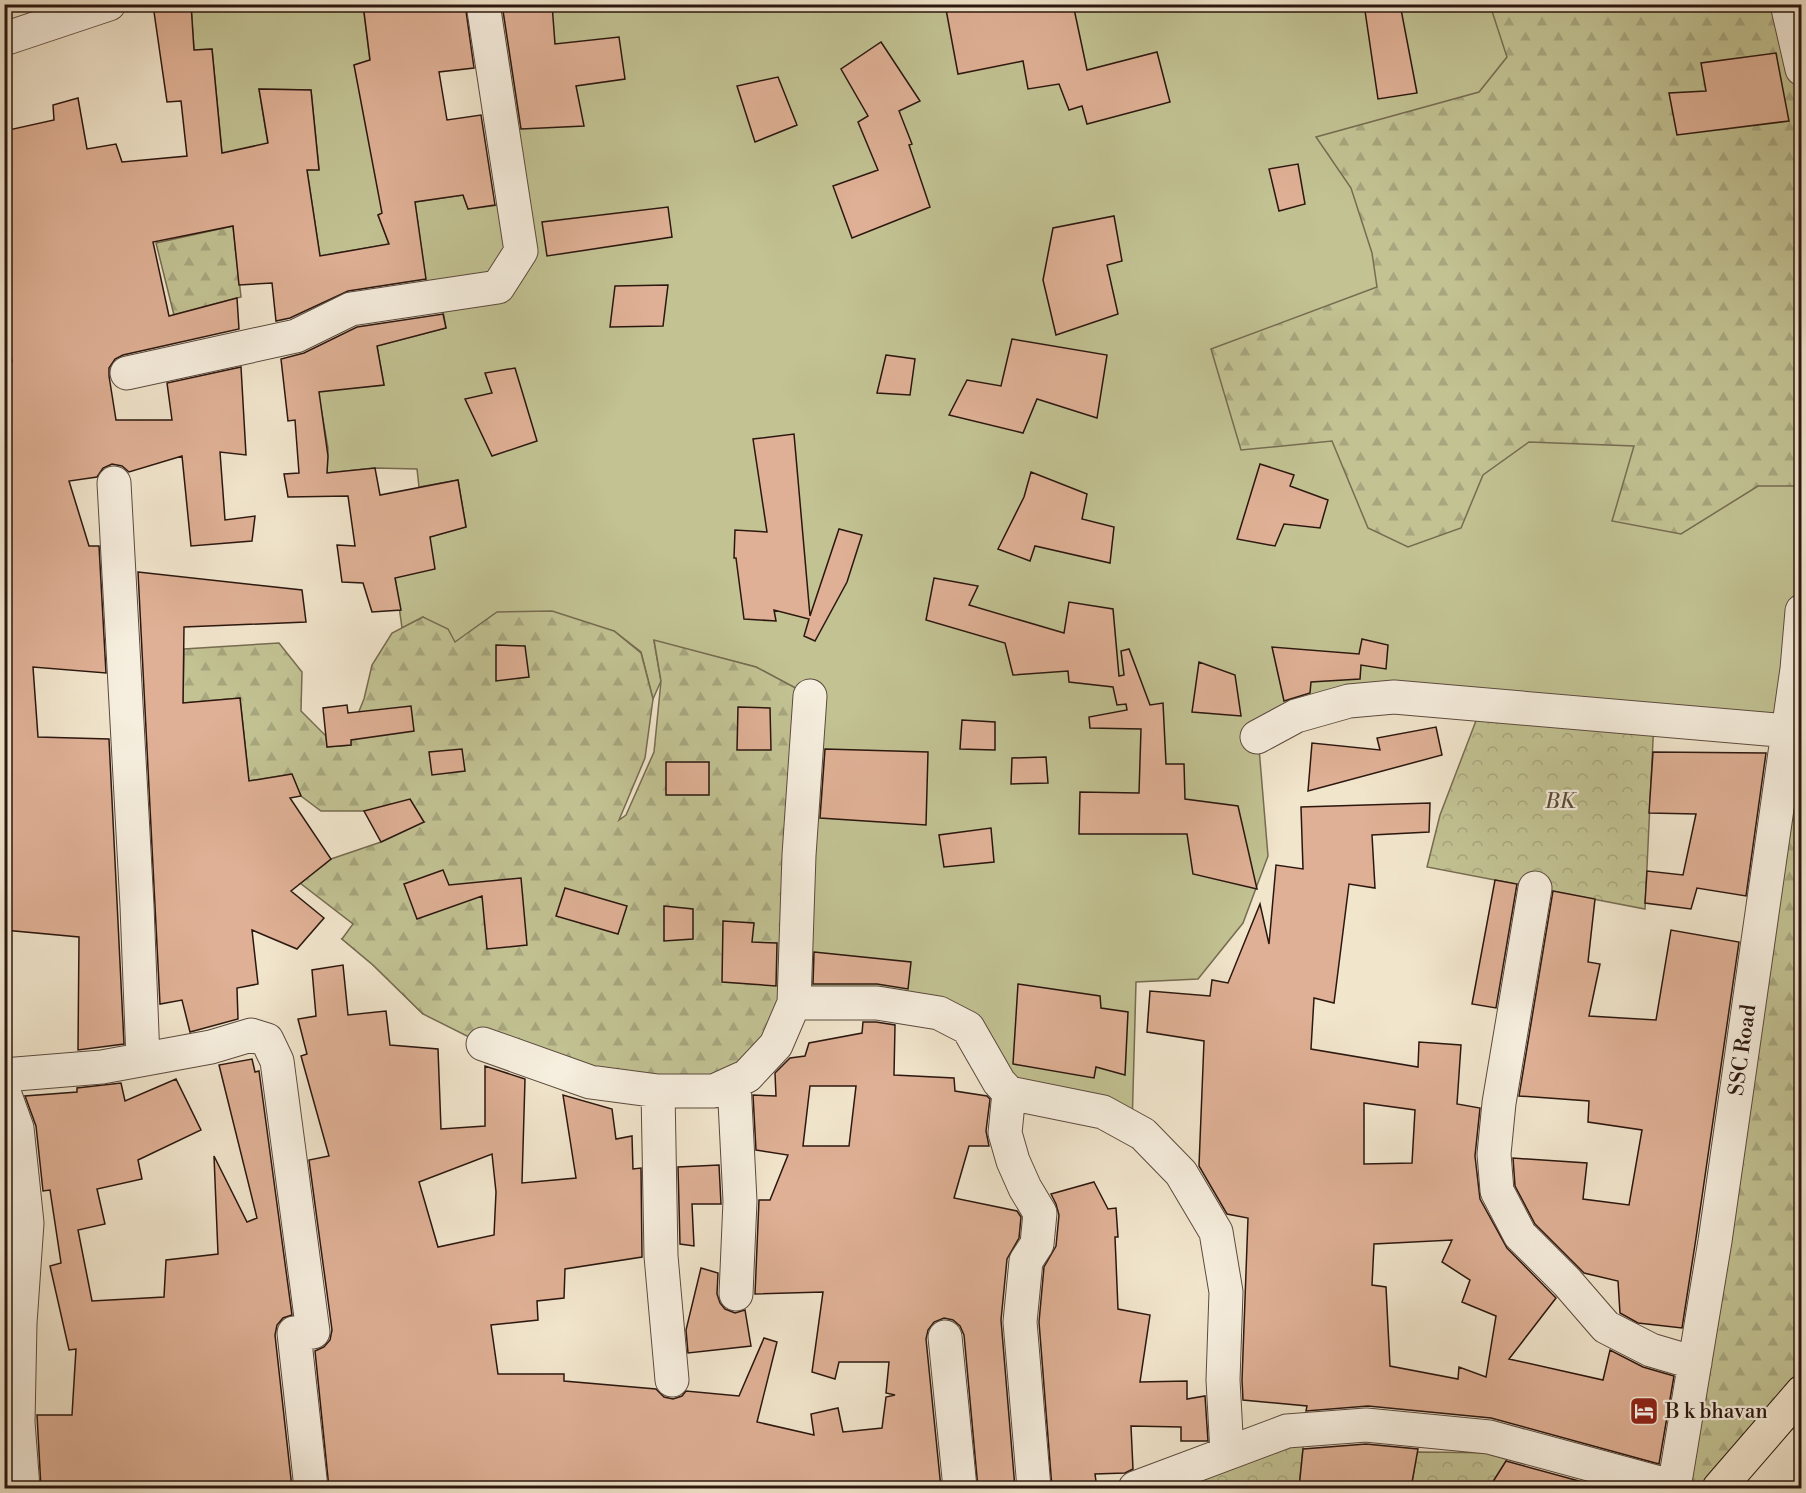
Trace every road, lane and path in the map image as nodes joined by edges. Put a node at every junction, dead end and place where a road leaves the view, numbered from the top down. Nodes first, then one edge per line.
1 (483, 4) edge
2 (1787, 4) edge
3 (98, 6) edge
4 (4, 39) edge
5 (1802, 69) edge
6 (127, 373) dead end
7 (114, 483) dead end
8 (1802, 611) edge
9 (810, 696) dead end
10 (1788, 730) junction
11 (1257, 736) dead end
12 (1534, 888) dead end
13 (794, 1003) junction
14 (483, 1044) dead end
15 (144, 1059) junction
16 (4, 1075) edge
17 (734, 1082) junction
18 (658, 1091) junction
19 (4, 1092) edge
20 (1009, 1094) junction
21 (736, 1294) dead end
22 (945, 1336) dead end
23 (1695, 1363) junction
24 (672, 1380) dead end
25 (1802, 1392) edge
26 (1227, 1453) junction
27 (1167, 1482) edge
28 (23, 1488) edge
29 (311, 1488) edge
30 (960, 1488) edge
31 (1034, 1488) edge
32 (1135, 1488) edge
33 (1674, 1488) edge
34 (1719, 1488) edge

1 - 6 street
2 - 5 street
3 - 4 street
7 - 15 street
8 - 10 street, SSC Road
9 - 13 street
10 - 11 street
10 - 23 street, SSC Road
12 - 23 street
13 - 17 street
13 - 20 street
14 - 18 street
15 - 16 street
15 - 29 street
17 - 18 street
17 - 21 street
18 - 24 street
19 - 28 street
20 - 26 street
20 - 31 street
22 - 30 street
23 - 33 street, SSC Road
25 - 34 main road
26 - 27 street
26 - 33 street
27 - 32 street

